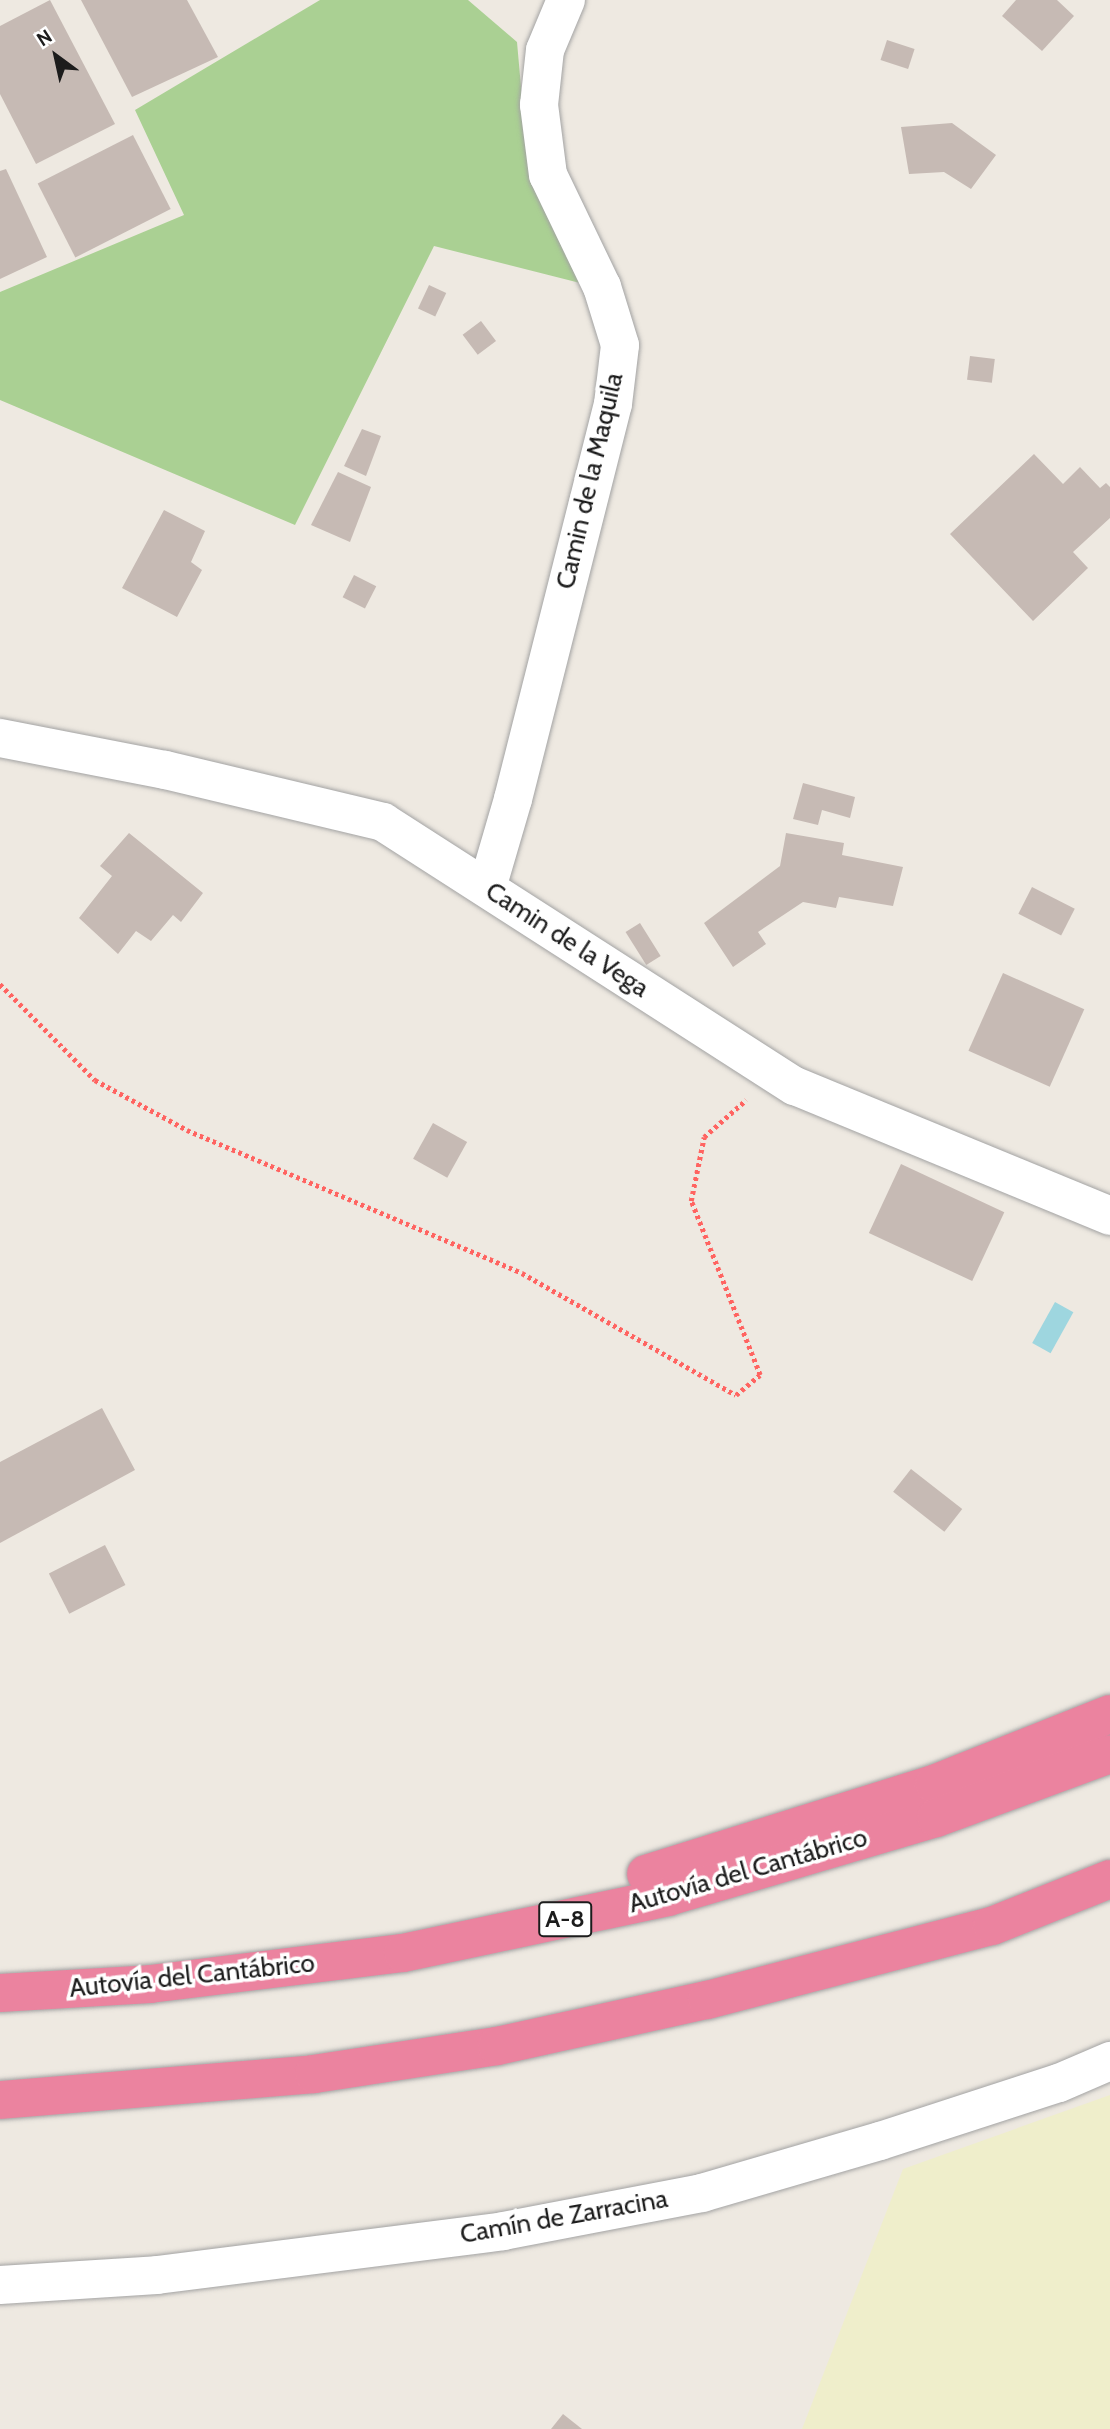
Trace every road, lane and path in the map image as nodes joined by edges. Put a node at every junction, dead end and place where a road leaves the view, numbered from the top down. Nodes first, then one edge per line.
1 (566, 0) edge
2 (0, 738) edge
3 (487, 888) junction
4 (0, 984) edge
5 (775, 1073) junction
6 (1110, 1216) edge
7 (1110, 1714) edge
8 (1110, 1754) edge
9 (1110, 1879) edge
10 (150, 1984) junction
11 (0, 1993) edge
12 (1110, 2061) edge
13 (0, 2101) edge
14 (0, 2285) edge

1 - 3 street, Camin de la Maquila
2 - 3 street, Camin de la Vega
3 - 5 street, Camin de la Vega
4 - 5 path
5 - 6 street, Camin de la Vega
7 - 10 highway
8 - 10 highway, Autovía del Cantábrico / A-8
9 - 13 highway
10 - 11 highway, Autovía del Cantábrico / A-8
12 - 14 street, Camín de Zarracina

